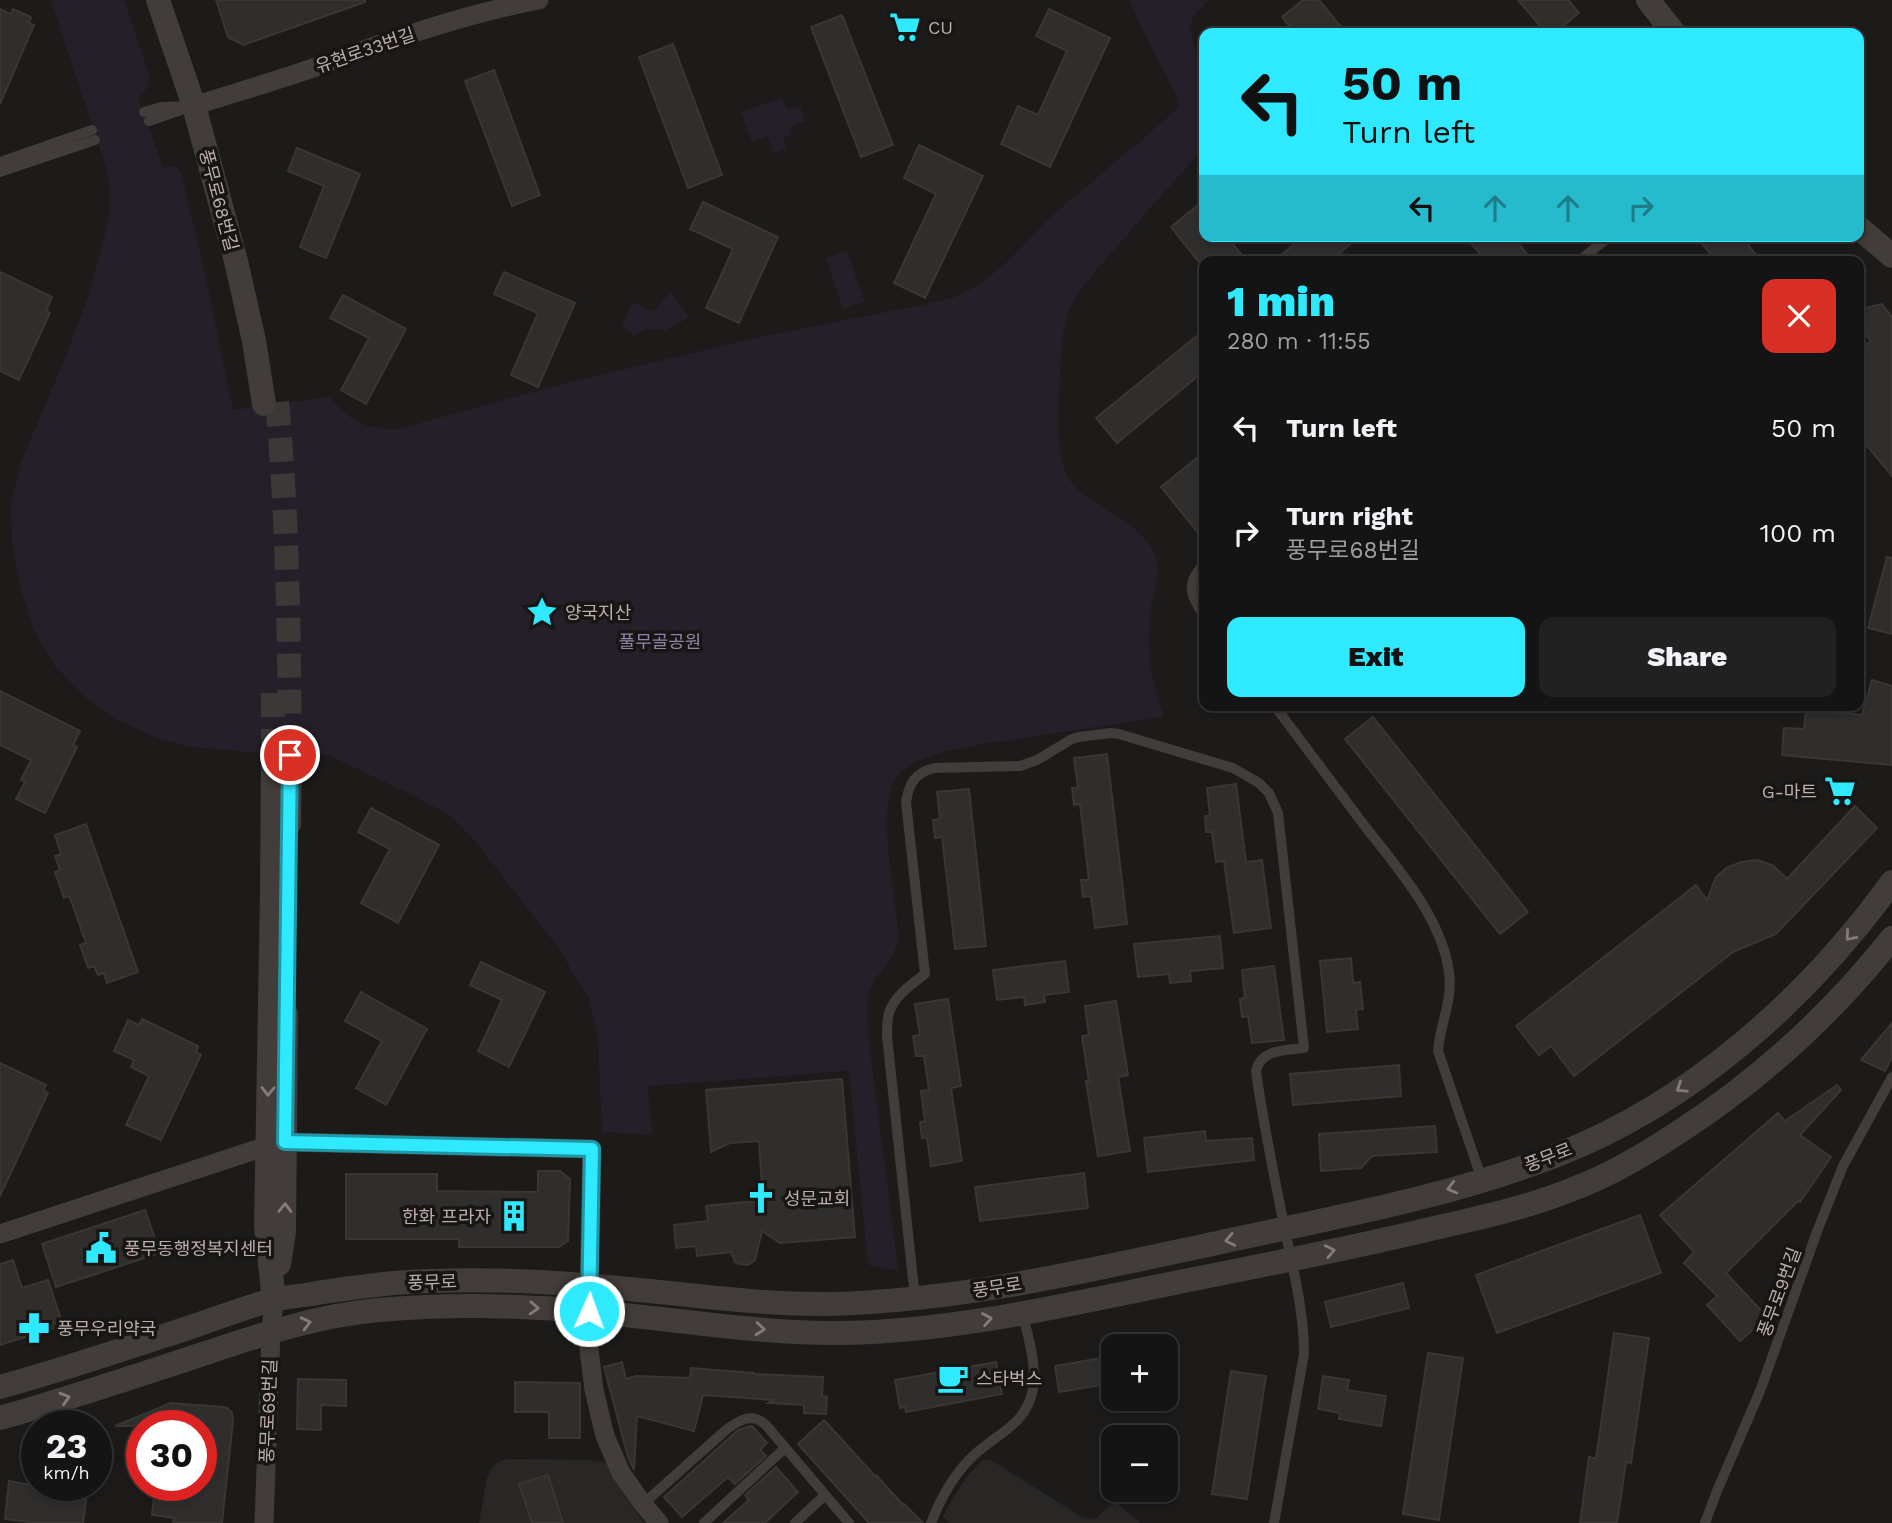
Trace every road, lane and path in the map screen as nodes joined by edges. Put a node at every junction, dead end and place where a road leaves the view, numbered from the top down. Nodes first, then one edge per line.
1 (158, 0) edge
2 (171, 0) edge
3 (539, 0) edge
4 (1648, 0) edge
5 (1670, 28) edge
6 (200, 104) junction
7 (147, 116) dead end
8 (0, 162) edge
9 (0, 172) edge
10 (1864, 232) edge
11 (1603, 242) edge
12 (1586, 256) edge
13 (1892, 256) edge
14 (271, 403) tunnel mouth
15 (1199, 570) edge
16 (1199, 607) edge
17 (1279, 711) edge
18 (282, 754) tunnel mouth
19 (1892, 882) edge
20 (1892, 938) edge
21 (1892, 1077) edge
22 (276, 1144) junction
23 (1482, 1180) junction
24 (1284, 1228) junction
25 (0, 1234) edge
26 (1291, 1259) junction
27 (590, 1285) junction
28 (915, 1298) junction
29 (274, 1300) junction
30 (589, 1311) junction
31 (1023, 1313) junction
32 (271, 1332) junction
33 (0, 1387) edge
34 (0, 1418) edge
35 (785, 1448) junction
36 (825, 1495) junction
37 (643, 1504) junction
38 (264, 1523) edge
39 (659, 1523) edge
40 (704, 1523) edge
41 (795, 1523) edge
42 (849, 1523) edge
43 (931, 1523) edge
44 (1274, 1523) edge
45 (1705, 1523) edge

1 - 6 street, 풍무로68번길
2 - 6 street, 풍무로68번길
3 - 6 street, 유현로33번길
4 - 5 street
6 - 7 lane
6 - 14 street, 풍무로68번길
8 - 9 lane
10 - 13 street
11 - 12 lane
15 - 16 lane
17 - 23 lane
18 - 22 street
19 -> 23 street, 풍무로
26 -> 20 street, 풍무로
21 - 45 lane, 풍무로9번길
22 - 25 street
22 - 27 street
22 - 29 street
23 -> 24 street, 풍무로
24 - 26 lane
24 -> 28 street, 풍무로
24 - 28 lane
26 - 31 street, 풍무로
26 - 44 lane
27 - 28 street, 풍무로
27 - 29 street, 풍무로
27 - 30 street
29 - 32 street, 풍무로69번길
29 - 33 street, 풍무로
30 -> 31 street, 풍무로
32 -> 30 street, 풍무로
30 - 37 street
31 - 43 lane, 풍무로
34 -> 32 street, 풍무로
32 - 38 street, 풍무로69번길
35 - 36 lane
35 - 37 lane
35 - 40 lane
36 - 41 lane
36 - 42 lane
37 - 39 street

